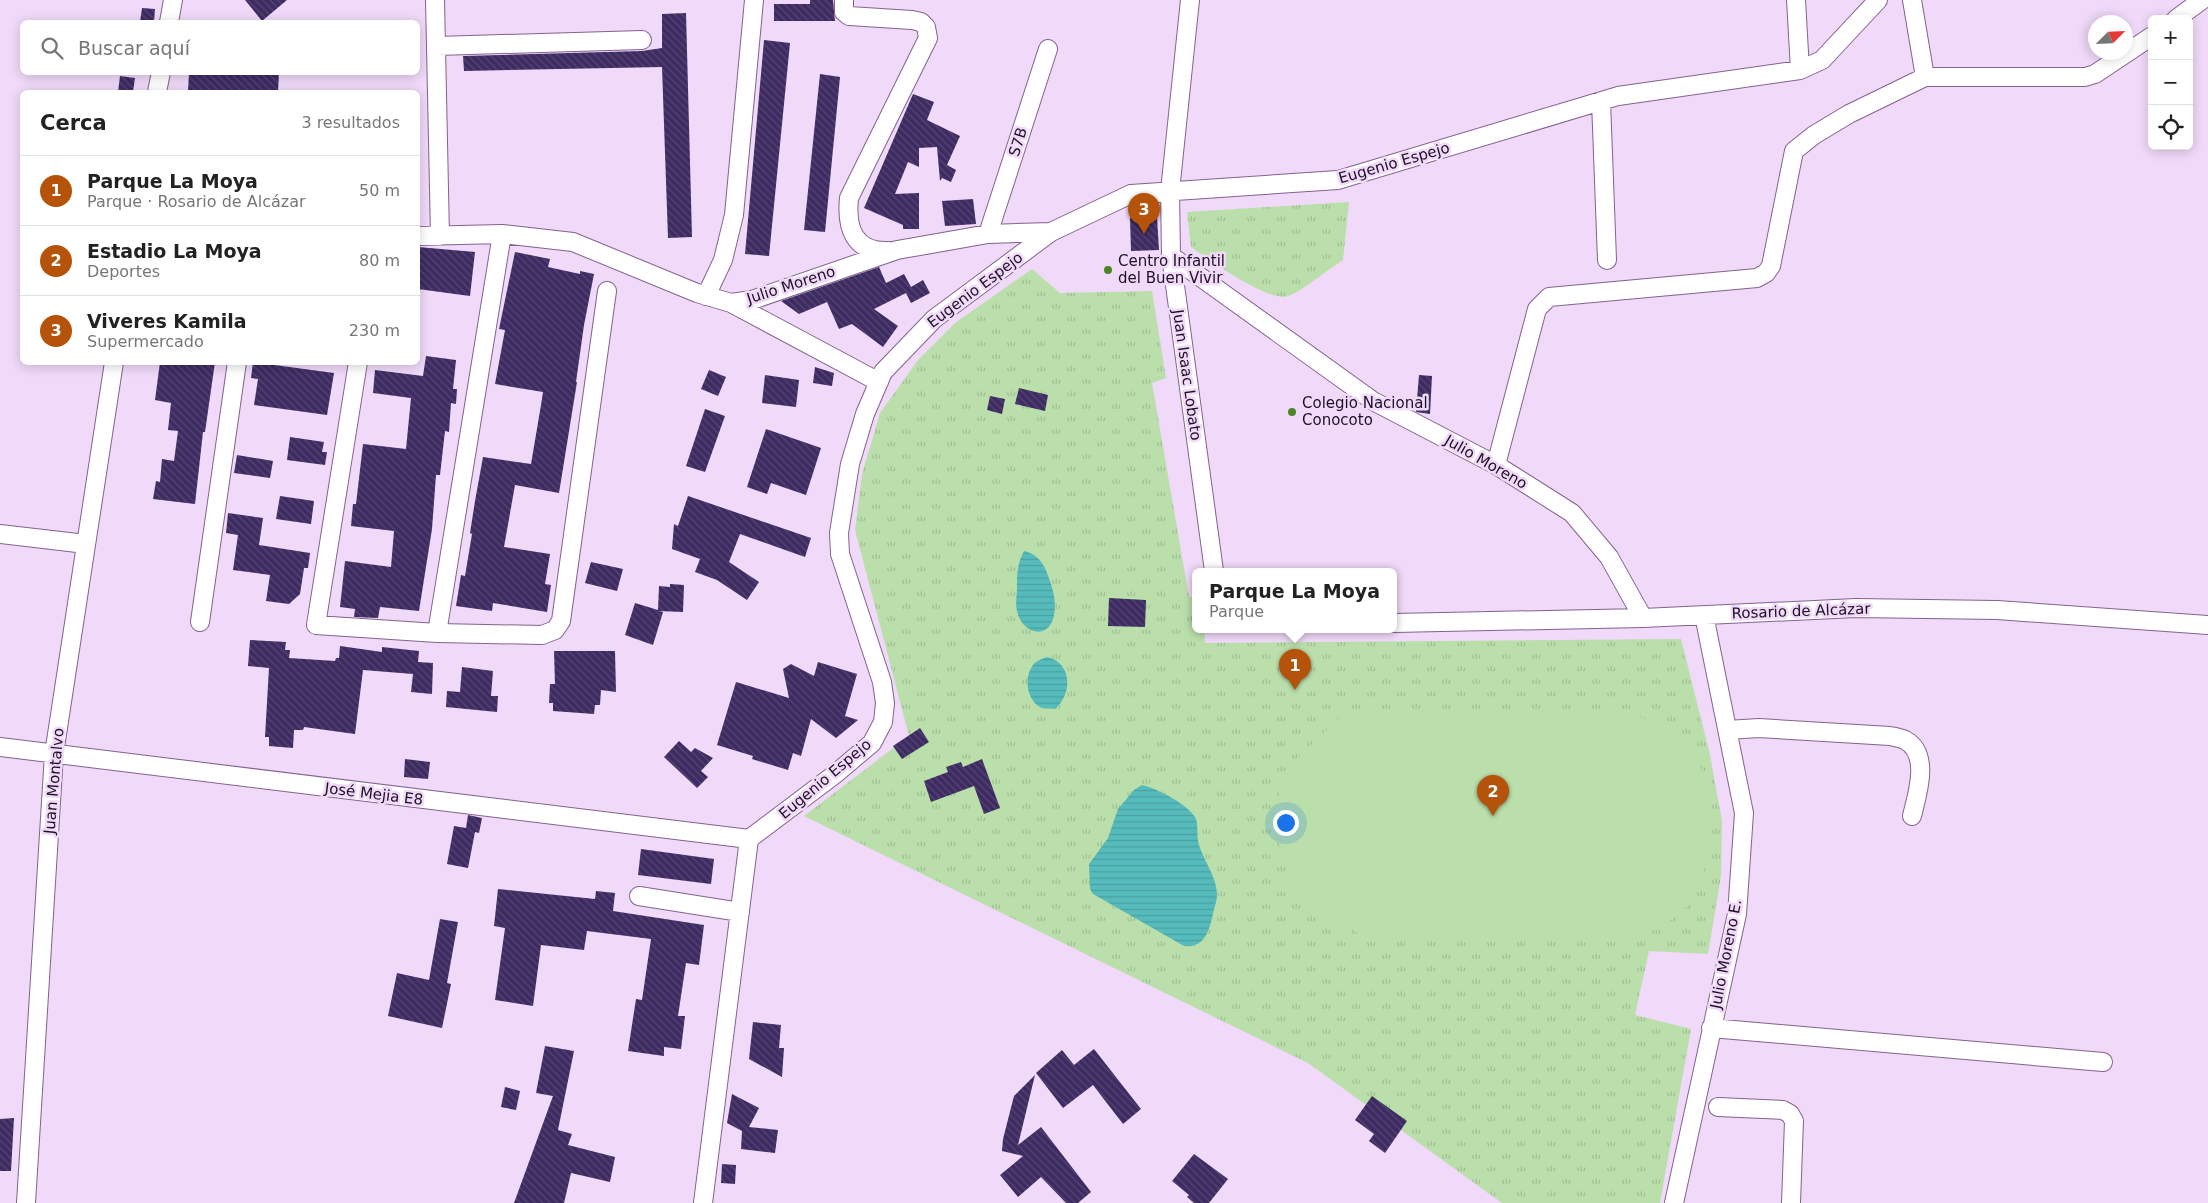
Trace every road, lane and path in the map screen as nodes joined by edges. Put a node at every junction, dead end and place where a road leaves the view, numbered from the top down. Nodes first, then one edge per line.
1 (173, 0) edge
2 (436, 0) edge
3 (754, 0) edge
4 (844, 0) edge
5 (1190, 0) edge
6 (1796, 0) edge
7 (1878, 0) edge
8 (1912, 0) edge
9 (2202, 0) edge
10 (2181, 15) edge
11 (169, 20) edge
12 (2148, 39) edge
13 (642, 40) dead end
14 (437, 46) junction
15 (1048, 49) dead end
16 (1800, 70) junction
17 (160, 75) edge
18 (1925, 77) junction
19 (157, 90) edge
20 (1602, 101) junction
21 (1170, 191) junction
22 (1051, 232) junction
23 (502, 234) junction
24 (988, 234) junction
25 (420, 236) edge
26 (440, 236) junction
27 (897, 250) junction
28 (1171, 256) junction
29 (1607, 260) dead end
30 (607, 291) dead end
31 (706, 296) junction
32 (731, 303) junction
33 (114, 365) edge
34 (237, 365) edge
35 (358, 365) edge
36 (879, 382) junction
37 (1496, 465) junction
38 (0, 534) edge
39 (86, 544) junction
40 (1214, 568) edge
41 (1704, 615) junction
42 (1643, 618) junction
43 (200, 622) dead end
44 (1397, 623) edge
45 (2208, 625) edge
46 (437, 634) junction
47 (1727, 730) junction
48 (0, 747) edge
49 (54, 754) junction
50 (1912, 816) dead end
51 (749, 840) junction
52 (639, 896) dead end
53 (740, 912) junction
54 (1711, 1028) junction
55 (2103, 1062) dead end
56 (1718, 1107) dead end
57 (26, 1203) edge
58 (703, 1203) edge
59 (1674, 1203) edge
60 (1790, 1203) edge

1 - 11 street
2 - 14 street
3 - 31 street
4 - 27 street
5 - 21 street, Juan Isaac Lobato
6 - 16 street
7 - 16 street, Eugenio Espejo
8 - 18 street
9 - 10 street
12 - 18 street
13 - 14 street
14 - 26 street
15 - 24 street, S7B
16 - 20 street, Eugenio Espejo
17 - 19 street
18 - 37 street
20 - 21 street, Eugenio Espejo
20 - 29 street
21 - 22 street, Eugenio Espejo
21 - 28 street, Juan Isaac Lobato
22 - 24 street, Julio Moreno
22 - 36 street, Eugenio Espejo
23 - 26 street, Julio Moreno
23 - 31 street, Julio Moreno
23 - 46 street
24 - 27 street, Julio Moreno
25 - 26 street, Julio Moreno
27 - 32 street, Julio Moreno
28 - 37 street, Julio Moreno
28 - 40 street, Juan Isaac Lobato
30 - 46 street
31 - 32 street, Julio Moreno
32 - 36 street
33 - 39 street, Juan Montalvo
34 - 43 street
35 - 46 street
36 - 51 street, Eugenio Espejo
37 - 42 street, Julio Moreno
38 - 39 street
39 - 49 street, Juan Montalvo
41 - 42 street, Rosario de Alcázar
41 - 45 street, Rosario de Alcázar
41 - 47 street, Julio Moreno E.
42 - 44 street, Rosario de Alcázar
47 - 50 street
47 - 54 street, Julio Moreno E.
48 - 49 street, José Mejia E8
49 - 51 street, José Mejia E8
49 - 57 street, Juan Montalvo
51 - 53 street
52 - 53 street
53 - 58 street
54 - 55 street
54 - 59 street, Julio Moreno E.
56 - 60 street

